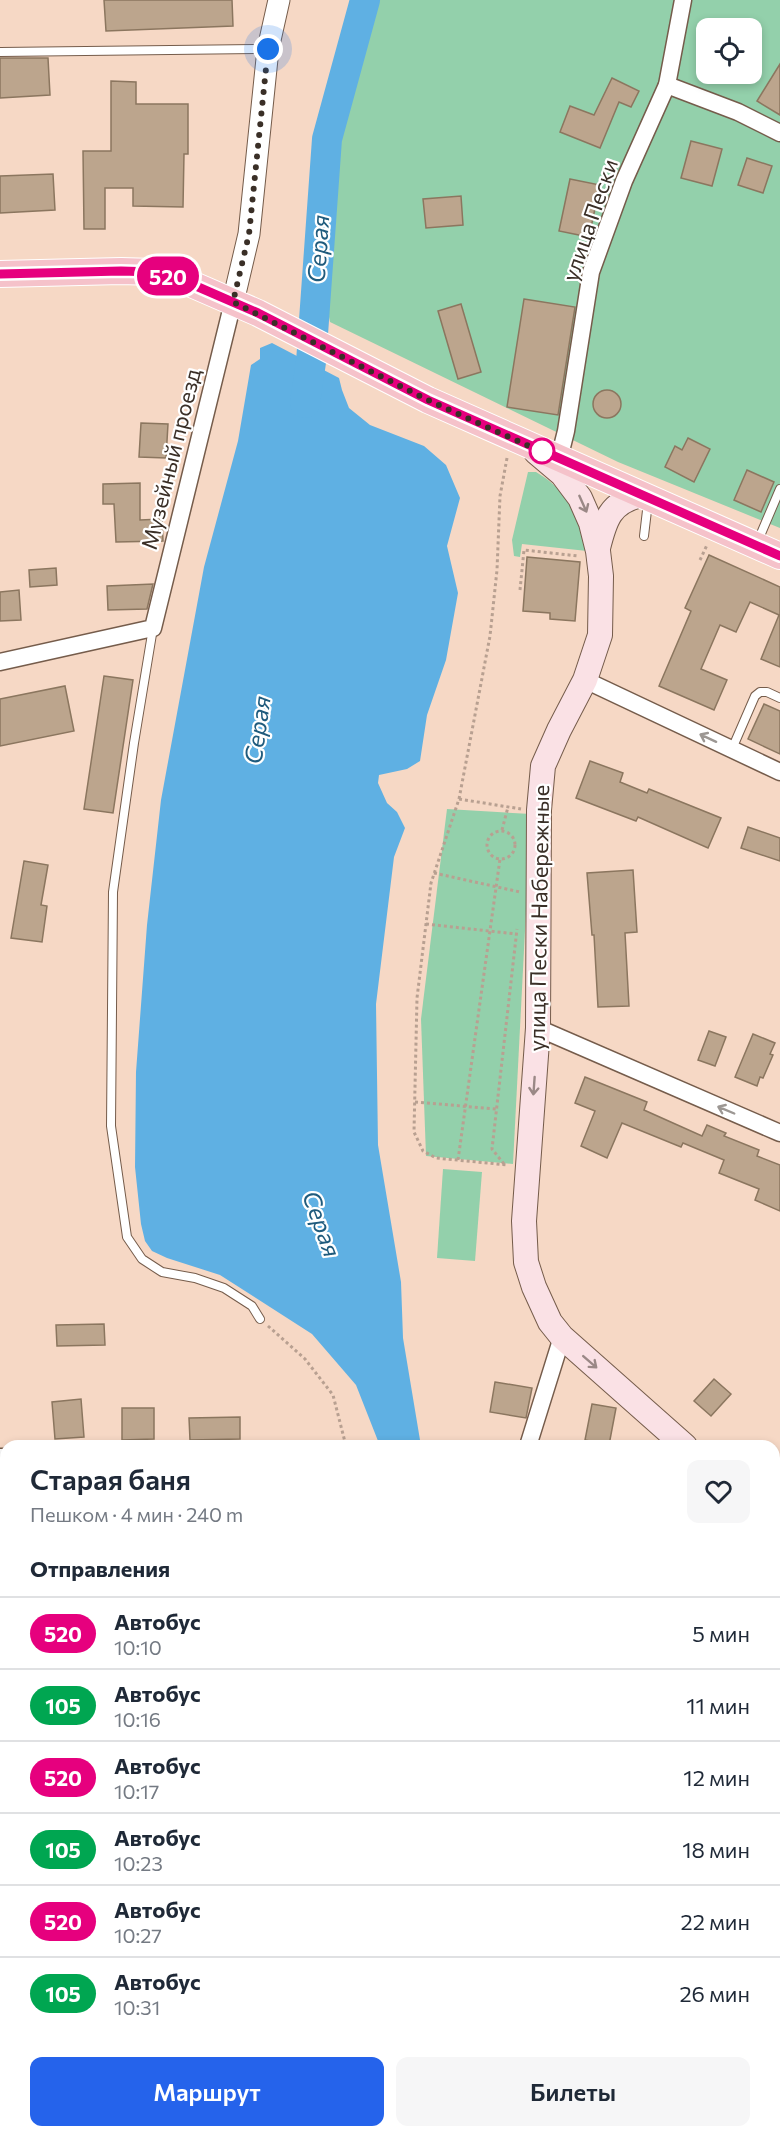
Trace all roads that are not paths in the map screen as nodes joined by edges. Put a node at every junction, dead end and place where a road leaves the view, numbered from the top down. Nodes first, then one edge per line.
1 (279, 0) edge
2 (683, 0) edge
3 (268, 49) junction
4 (0, 52) edge
5 (667, 85) junction
6 (780, 133) edge
7 (0, 274) edge
8 (233, 302) junction
9 (519, 448) junction
10 (559, 459) junction
11 (780, 489) edge
12 (644, 497) junction
13 (644, 536) dead end
14 (756, 546) junction
15 (590, 554) junction
16 (780, 556) edge
17 (153, 627) junction
18 (0, 662) edge
19 (585, 680) junction
20 (780, 698) edge
21 (732, 749) junction
22 (780, 772) edge
23 (538, 1028) junction
24 (780, 1133) edge
25 (260, 1319) road end
26 (562, 1337) junction
27 (530, 1440) edge
28 (678, 1440) edge

1 - 3 street
2 - 5 street, улица Пески
3 - 4 lane
3 - 8 street
5 - 6 street
5 - 10 street, улица Пески
7 - 8 main road
8 - 9 main road
8 - 17 street, Музейный проезд
9 - 10 main road
9 -> 15 main road, улица Пески Набережные
10 - 12 main road
11 - 14 lane
12 - 13 lane
12 - 14 main road
12 - 15 main road, улица Пески Набережные
14 - 16 main road
15 - 19 main road, улица Пески Набережные
17 - 18 street
17 - 25 lane
21 -> 19 street
19 - 23 main road, улица Пески Набережные
20 - 21 lane
21 - 22 street
24 -> 23 street
23 -> 26 main road, улица Пески Набережные
26 - 27 street
26 -> 28 main road, улица Пески Набережные

